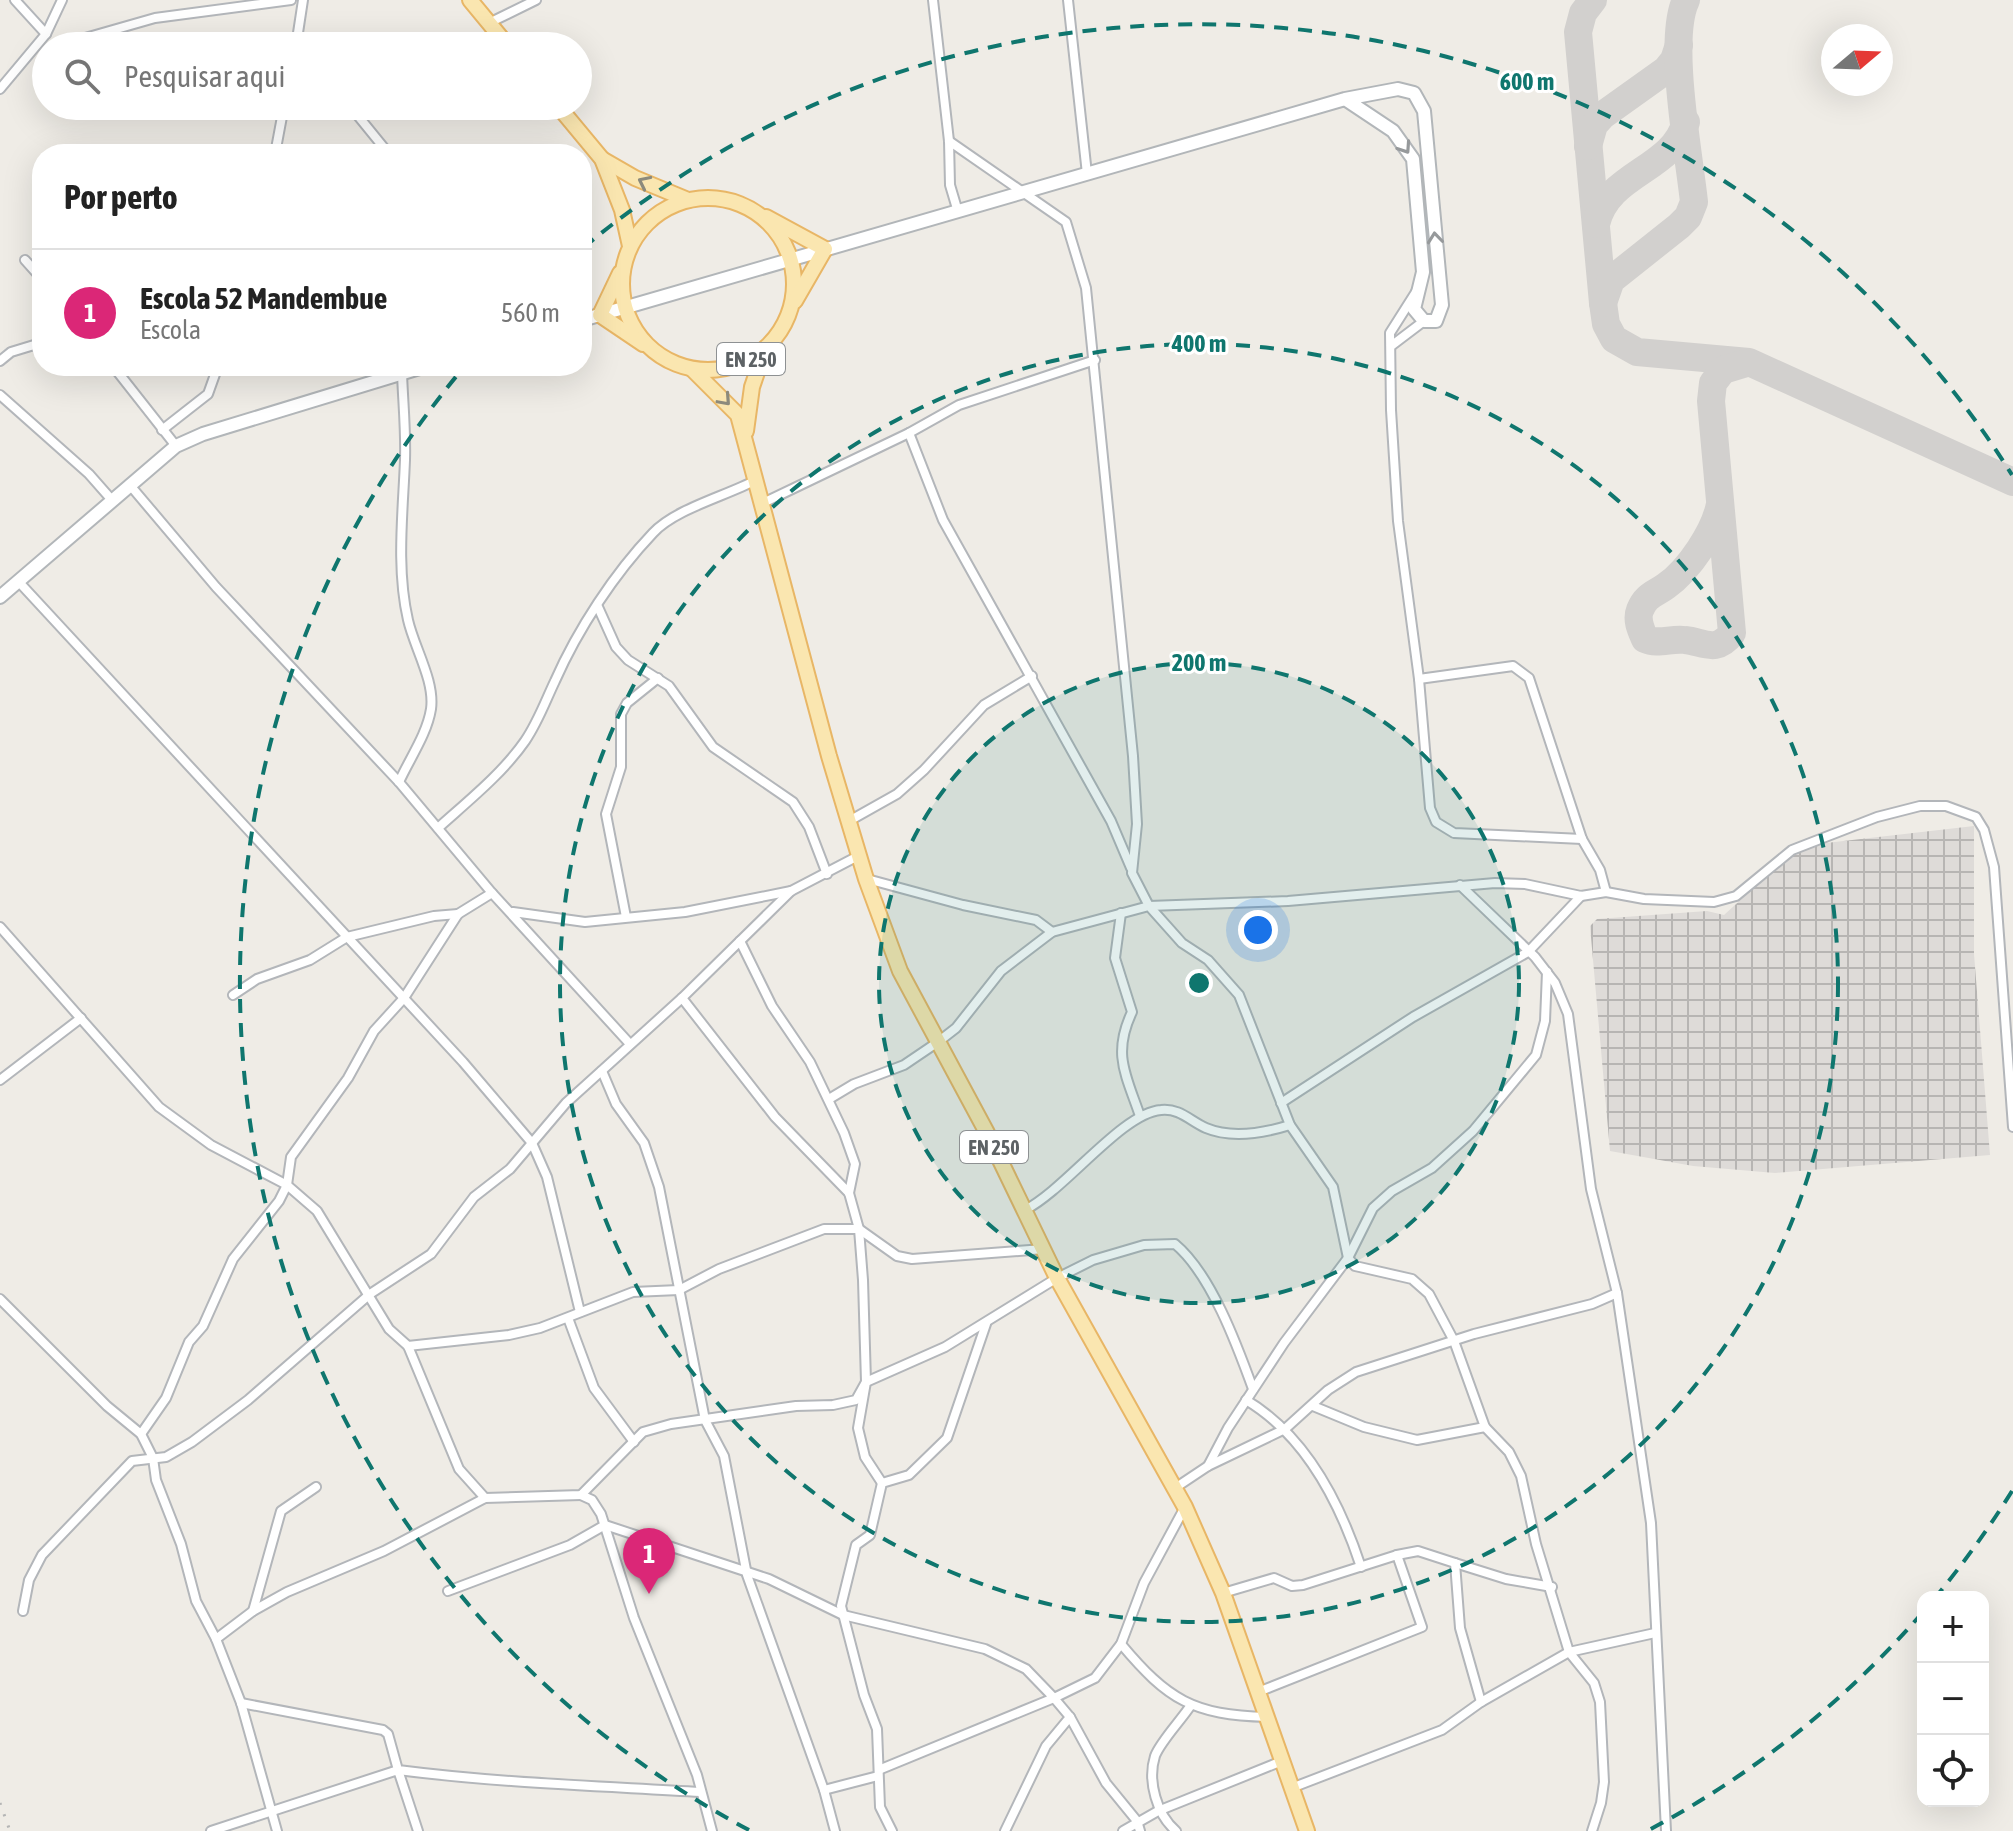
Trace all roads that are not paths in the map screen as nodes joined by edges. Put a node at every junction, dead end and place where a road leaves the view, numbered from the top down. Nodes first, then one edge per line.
1 (15, 0) edge
2 (62, 0) edge
3 (291, 0) edge
4 (303, 0) edge
5 (470, 0) edge
6 (536, 0) edge
7 (933, 0) edge
8 (1068, 0) edge
9 (489, 23) junction
10 (44, 32) edge
11 (47, 32) edge
12 (106, 32) edge
13 (299, 32) edge
14 (496, 32) edge
15 (32, 54) edge
16 (0, 89) edge
17 (1345, 99) junction
18 (281, 120) edge
19 (361, 120) edge
20 (570, 120) edge
21 (949, 141) junction
22 (277, 144) edge
23 (381, 144) edge
24 (590, 144) edge
25 (592, 147) edge
26 (602, 159) junction
27 (1087, 174) junction
28 (1025, 193) junction
29 (688, 200) junction
30 (751, 209) junction
31 (958, 212) junction
32 (630, 246) junction
33 (825, 249) junction
34 (25, 260) dead end
35 (791, 260) junction
36 (624, 266) junction
37 (32, 268) edge
38 (1417, 291) junction
39 (791, 308) junction
40 (625, 309) junction
41 (600, 315) junction
42 (592, 317) edge
43 (1424, 321) junction
44 (32, 346) edge
45 (1391, 346) junction
46 (650, 348) junction
47 (765, 349) junction
48 (1095, 360) junction
49 (0, 361) edge
50 (692, 369) junction
51 (121, 376) edge
52 (214, 376) edge
53 (392, 376) edge
54 (402, 376) edge
55 (0, 395) edge
56 (162, 430) junction
57 (909, 433) junction
58 (745, 439) junction
59 (176, 446) junction
60 (756, 480) junction
61 (129, 484) junction
62 (111, 499) junction
63 (761, 504) junction
64 (18, 581) junction
65 (0, 597) edge
66 (598, 607) junction
67 (1032, 676) junction
68 (658, 678) junction
69 (1419, 679) junction
70 (399, 782) junction
71 (849, 821) junction
72 (438, 828) junction
73 (1582, 839) junction
74 (860, 855) junction
75 (1132, 873) junction
76 (827, 874) junction
77 (866, 879) junction
78 (1460, 885) junction
79 (791, 891) junction
80 (1606, 892) junction
81 (492, 893) junction
82 (1581, 896) junction
83 (1149, 906) junction
84 (513, 912) junction
85 (1121, 913) junction
86 (458, 914) junction
87 (626, 917) junction
88 (0, 927) edge
89 (1052, 932) junction
90 (347, 937) junction
91 (740, 941) junction
92 (1528, 952) junction
93 (1547, 972) junction
94 (233, 995) dead end
95 (404, 998) junction
96 (682, 998) junction
97 (81, 1018) junction
98 (938, 1042) junction
99 (630, 1044) junction
100 (602, 1071) junction
101 (0, 1080) edge
102 (829, 1099) junction
103 (1281, 1103) junction
104 (1140, 1116) junction
105 (1290, 1125) junction
106 (2013, 1127) edge
107 (532, 1143) junction
108 (287, 1185) junction
109 (849, 1193) junction
110 (1025, 1210) junction
111 (859, 1229) junction
112 (1044, 1249) junction
113 (1348, 1258) junction
114 (1057, 1278) junction
115 (679, 1290) junction
116 (1617, 1293) junction
117 (370, 1294) junction
118 (0, 1299) edge
119 (580, 1312) junction
120 (568, 1318) junction
121 (987, 1323) junction
122 (1454, 1341) junction
123 (408, 1346) junction
124 (866, 1382) junction
125 (1253, 1389) junction
126 (1246, 1400) junction
127 (1313, 1406) junction
128 (705, 1420) junction
129 (1485, 1427) junction
130 (1285, 1429) junction
131 (141, 1434) junction
132 (634, 1442) junction
133 (153, 1458) junction
134 (1208, 1466) junction
135 (882, 1483) junction
136 (316, 1487) dead end
137 (1175, 1488) junction
138 (581, 1495) junction
139 (485, 1498) junction
140 (1185, 1507) junction
141 (605, 1525) junction
142 (1397, 1555) junction
143 (1455, 1563) junction
144 (1361, 1567) junction
145 (747, 1575) junction
146 (1552, 1587) junction
147 (448, 1591) dead end
148 (1223, 1593) junction
149 (23, 1611) dead end
150 (253, 1611) junction
151 (843, 1615) junction
152 (1655, 1633) junction
153 (216, 1639) junction
154 (1121, 1644) junction
155 (1569, 1652) junction
156 (1258, 1692) junction
157 (1054, 1698) junction
158 (1481, 1702) junction
159 (241, 1703) junction
160 (1191, 1705) junction
161 (1070, 1717) junction
162 (1267, 1717) junction
163 (1282, 1761) junction
164 (398, 1770) junction
165 (879, 1772) junction
166 (1294, 1787) junction
167 (824, 1790) junction
168 (701, 1792) junction
169 (1158, 1811) junction
170 (272, 1813) junction
171 (1138, 1826) edge
172 (211, 1831) edge
173 (277, 1831) edge
174 (418, 1831) edge
175 (712, 1831) edge
176 (835, 1831) edge
177 (892, 1831) edge
178 (1005, 1831) edge
179 (1123, 1831) edge
180 (1176, 1831) edge
181 (1307, 1831) edge
182 (1592, 1831) edge
183 (1666, 1831) edge

1 - 10 street
2 - 11 street
3 - 12 street
4 - 13 street
5 - 9 main road
6 - 9 street
7 - 21 street
8 - 27 street
9 - 14 main road
15 - 16 street
17 - 27 street
17 -> 38 street
43 -> 17 street
18 - 22 street
19 - 23 street
20 - 24 main road
21 - 28 street
21 - 31 street
25 - 26 main road
29 -> 26 main road
26 - 32 main road
27 - 28 street
28 - 31 street
28 - 48 street
29 - 30 main road
29 - 32 main road
30 - 33 main road
30 - 35 main road, EN 250
31 - 33 street
32 - 36 main road
33 - 35 street
33 - 39 main road
34 - 37 street
35 - 39 main road, EN 250
35 - 40 street
36 - 40 main road
36 - 41 main road
38 - 43 street
38 - 45 street
39 - 47 main road, EN 250
40 - 41 street
40 - 46 main road, EN 250
41 - 42 street
41 - 46 main road
43 - 45 street
44 - 49 street
45 - 69 street
46 - 50 main road, EN 250
47 - 50 main road, EN 250
47 - 58 main road, EN 250
48 - 57 street
48 - 75 street
50 -> 58 main road, EN 250
51 - 56 street
52 - 56 street
53 - 59 street
54 - 70 street
55 - 62 street
56 - 59 street
57 - 63 street
57 - 67 street
58 - 60 main road, EN 250
59 - 61 street
60 - 63 main road, EN 250
60 - 66 street
61 - 62 street
61 - 70 street
62 - 64 street
63 - 71 main road, EN 250
64 - 65 street
64 - 90 street
66 - 68 street
66 - 72 street
67 - 71 street
67 - 75 street
68 - 76 street
68 - 87 street
69 - 73 street
69 - 73 street
70 - 72 street
71 - 74 main road, EN 250
72 - 81 street
73 - 80 street
74 - 76 street
74 - 77 main road, EN 250
75 - 83 street
76 - 79 street
77 - 89 street
77 - 98 main road, EN 250
78 - 82 street
78 - 83 street
78 - 92 street
79 - 87 street
79 - 91 street
80 - 82 street
80 - 106 street
81 - 84 street
81 - 86 street
82 - 92 street
83 - 85 street
83 - 103 street
84 - 87 street
84 - 99 street
85 - 89 street
85 - 104 street
86 - 90 street
86 - 95 street
88 - 97 street
89 - 98 street
90 - 94 street
90 - 95 street
91 - 96 street
91 - 102 street
92 - 93 street
92 - 103 street
93 - 113 street
93 - 116 street
95 - 107 street
95 - 108 street
96 - 99 street
96 - 109 street
97 - 101 street
97 - 108 street
98 - 102 street
98 - 110 main road, EN 250
99 - 100 street
100 - 107 street
100 - 115 street
102 - 109 street
103 - 105 street
104 - 105 street
104 - 110 street
105 - 113 street
107 - 117 street
107 - 119 street
108 - 117 street
108 - 131 street
109 - 111 street
110 - 112 main road, EN 250
111 - 112 street
111 - 115 street
111 - 124 street
112 - 114 main road, EN 250
113 - 122 street
113 - 125 street
114 - 121 street
114 - 125 street
114 - 137 main road, EN 250
115 - 119 street
115 - 128 street
116 - 122 street
116 - 152 street
117 - 123 street
117 - 133 street
118 - 131 street
119 - 120 street
120 - 123 street
120 - 132 street
121 - 124 street
121 - 135 street
122 - 127 street
122 - 129 street
123 - 139 street
124 - 128 street
124 - 135 street
125 - 126 street
126 - 130 street
126 - 134 street
127 - 129 street
127 - 130 street
128 - 132 street
128 - 145 street
129 - 146 street
130 - 134 street
130 - 144 street
131 - 133 street
132 - 138 street
133 - 149 street
133 - 153 street
134 - 137 street
135 - 151 street
136 - 150 street
137 - 140 main road, EN 250
138 - 139 street
138 - 141 street
139 - 150 street
140 - 148 main road, EN 250
140 - 154 street
141 - 145 street
141 - 147 street
141 - 168 street
142 - 143 street
142 - 144 street
142 - 156 street
143 - 146 street
143 - 158 street
144 - 148 street
145 - 151 street
145 - 167 street
146 - 155 street
148 - 156 main road, EN 250
150 - 153 street
151 - 157 street
151 - 165 street
152 - 155 street
152 - 183 street
153 - 159 street
154 - 157 street
154 - 160 street
155 - 158 street
155 - 182 street
156 - 162 main road, EN 250
157 - 161 street
157 - 165 street
158 - 166 street
159 - 164 street
159 - 170 street
160 - 162 street
160 - 169 street
161 - 171 street
161 - 178 street
162 - 163 main road, EN 250
163 - 166 main road, EN 250
163 - 169 street
164 - 168 street
164 - 170 street
164 - 174 street
165 - 167 street
165 - 177 street
166 - 181 main road, EN 250
167 - 176 street
168 - 175 street
169 - 171 street
169 - 180 street
170 - 172 street
170 - 173 street
171 - 179 street

